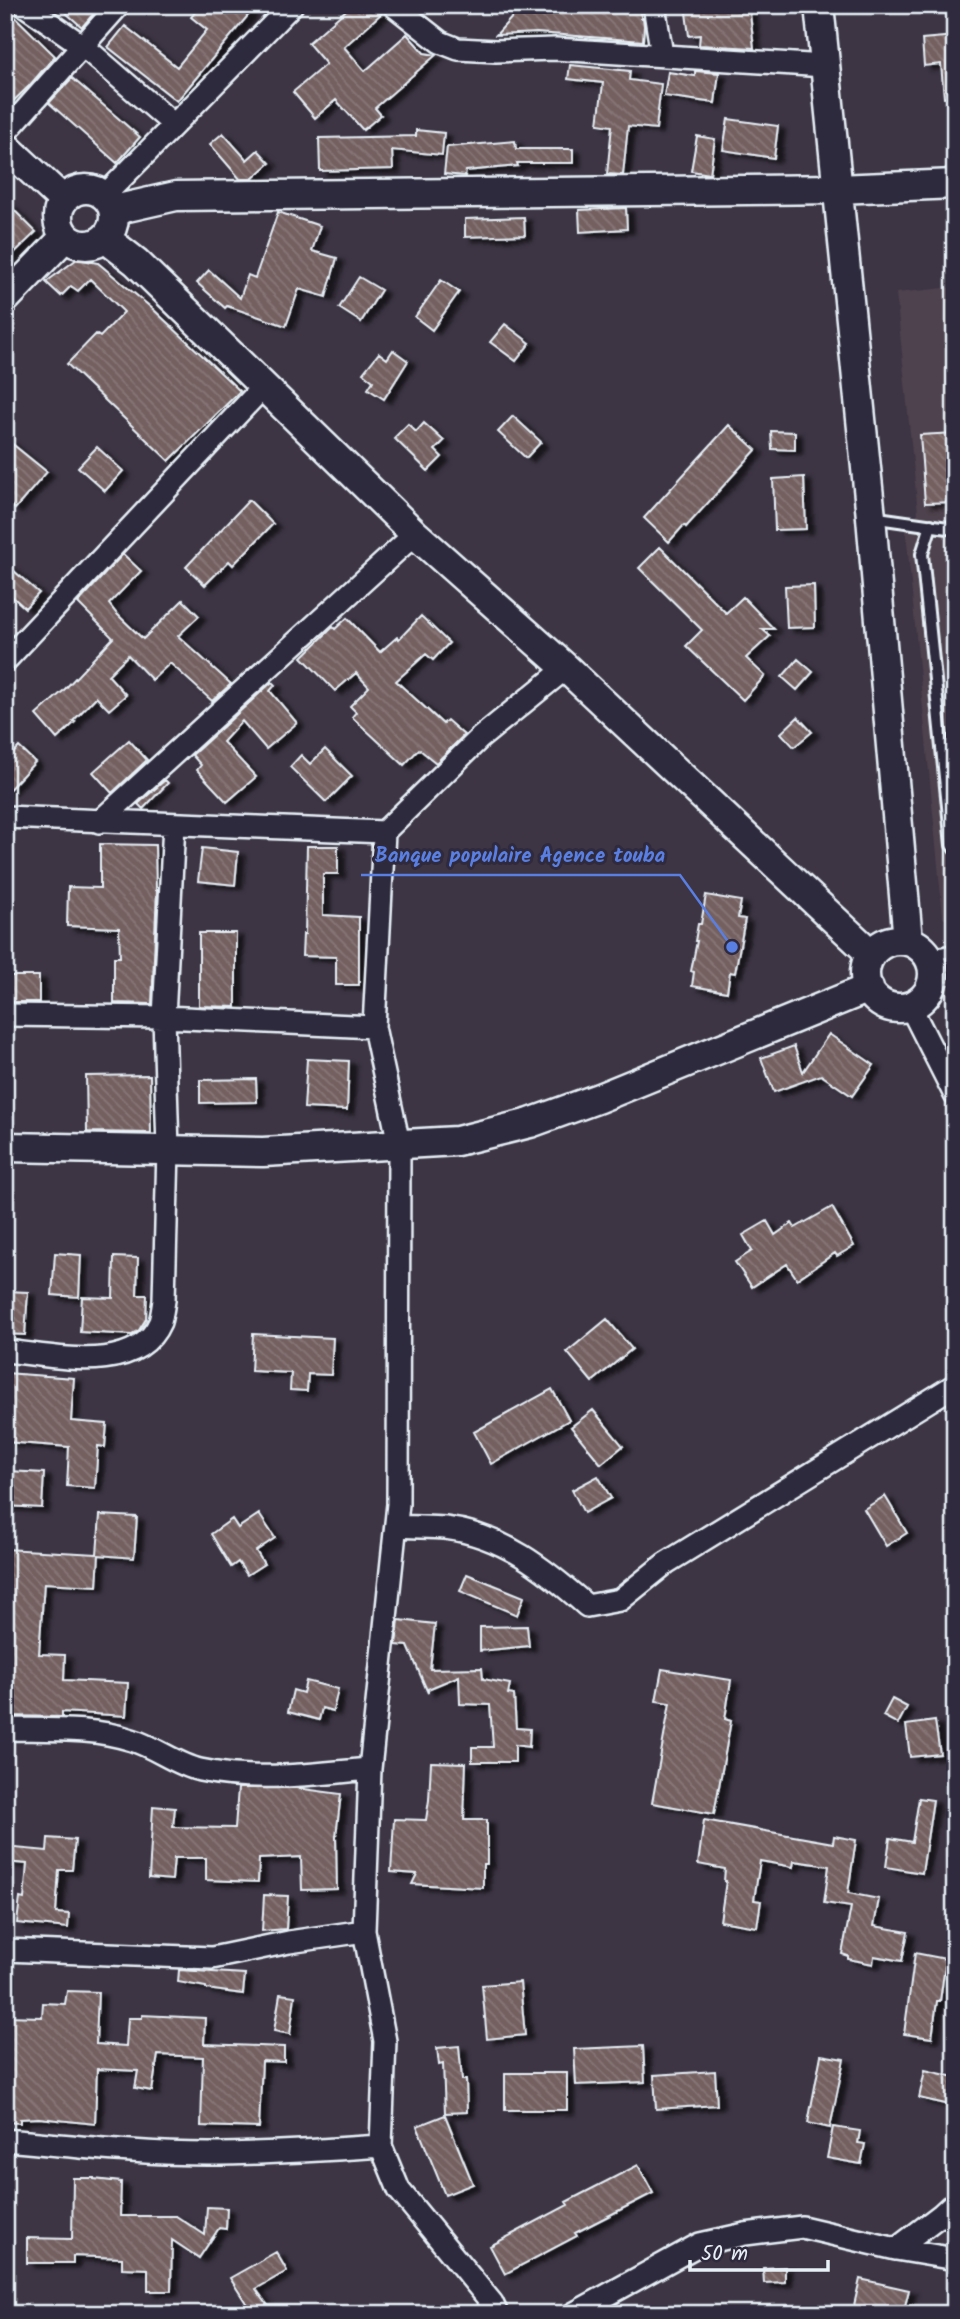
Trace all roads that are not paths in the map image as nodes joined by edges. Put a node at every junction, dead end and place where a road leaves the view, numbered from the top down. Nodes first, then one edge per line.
1 (24, 5) edge
2 (119, 5) edge
3 (393, 5) edge
4 (654, 5) edge
5 (819, 5) edge
6 (287, 7) edge
7 (83, 46) junction
8 (662, 55) junction
9 (825, 66) junction
10 (173, 124) junction
11 (5, 133) edge
12 (5, 146) edge
13 (955, 184) edge
14 (838, 189) junction
15 (63, 200) junction
16 (109, 202) junction
17 (65, 237) junction
18 (105, 238) junction
19 (5, 299) edge
20 (264, 386) junction
21 (871, 517) junction
22 (931, 525) junction
23 (955, 529) edge
24 (415, 534) junction
25 (5, 662) edge
26 (566, 668) junction
27 (5, 817) edge
28 (99, 822) junction
29 (174, 824) junction
30 (384, 832) junction
31 (955, 849) edge
32 (918, 949) junction
33 (955, 950) edge
34 (871, 954) junction
35 (869, 988) junction
36 (910, 1006) junction
37 (5, 1014) edge
38 (164, 1017) junction
39 (373, 1027) junction
40 (955, 1095) edge
41 (399, 1144) junction
42 (5, 1147) edge
43 (168, 1149) junction
44 (5, 1351) edge
45 (955, 1385) edge
46 (396, 1526) junction
47 (5, 1728) edge
48 (370, 1769) junction
49 (364, 1931) junction
50 (5, 1950) edge
51 (5, 2140) edge
52 (381, 2146) junction
53 (955, 2202) edge
54 (896, 2249) junction
55 (955, 2259) edge
56 (497, 2314) edge
57 (573, 2314) edge

1 - 7 street
2 - 7 street
3 - 8 street
4 - 8 street
5 - 9 street
6 - 10 street
7 - 10 street
7 - 11 street
8 - 9 street
9 - 14 street
10 - 16 street
12 - 15 street
13 - 14 street
14 - 16 street
14 - 21 street
15 - 16 street
15 - 17 street
16 - 18 street
17 - 18 street
17 - 19 street
18 - 20 street
20 - 24 street
20 - 25 street
21 - 22 lane
21 - 32 street
22 - 23 lane
22 - 31 lane
24 - 26 street
24 - 28 street
26 - 30 street
26 - 34 street
27 - 28 street
28 - 29 street
29 - 30 street
29 - 38 street
30 - 39 street
32 - 33 lane
32 - 34 street
32 - 36 street
34 - 35 street
35 - 36 street
35 - 41 street
36 - 40 street
37 - 38 street
38 - 39 street
38 - 43 street
39 - 41 street
41 - 43 street
41 - 46 street
42 - 43 street
43 - 44 street
45 - 46 street
46 - 48 street
47 - 48 street
48 - 49 street
49 - 50 street
49 - 52 street
51 - 52 street
52 - 56 street
53 - 54 street
54 - 55 street
54 - 57 street

